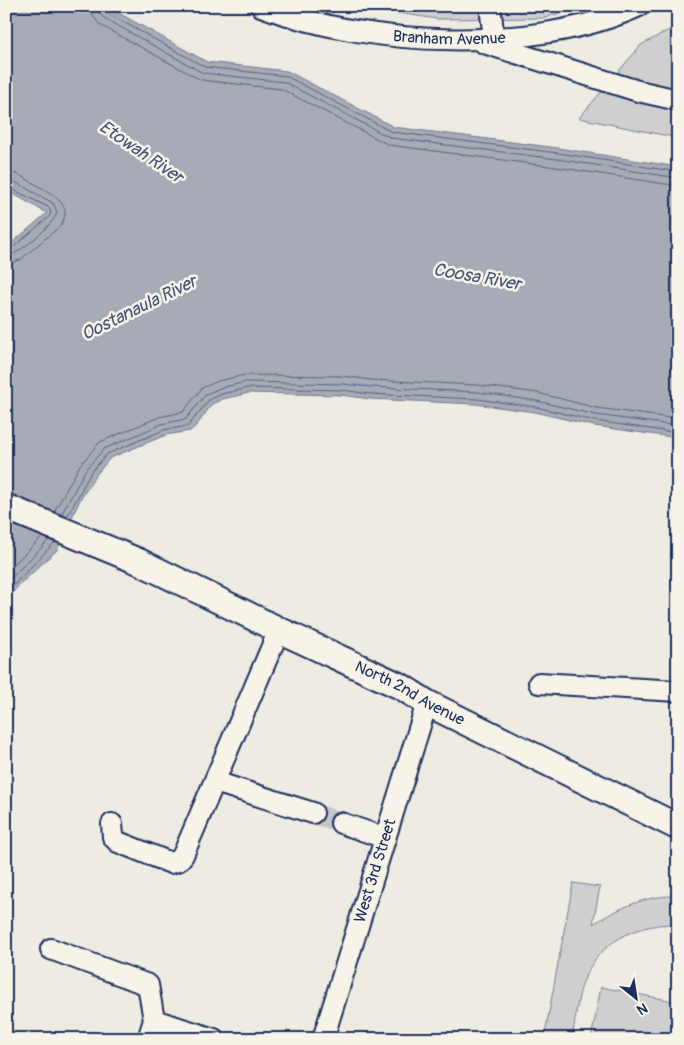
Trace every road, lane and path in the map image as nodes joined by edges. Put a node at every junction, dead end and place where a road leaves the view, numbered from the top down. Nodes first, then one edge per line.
1 (261, 6) edge
2 (490, 6) edge
3 (639, 6) edge
4 (594, 15) edge
5 (484, 40) junction
6 (678, 100) edge
7 (6, 507) edge
8 (279, 630) junction
9 (539, 682) dead end
10 (678, 691) edge
11 (427, 703) junction
12 (215, 782) junction
13 (313, 813) tunnel mouth
14 (341, 823) tunnel mouth
15 (112, 824) dead end
16 (678, 827) edge
17 (385, 838) junction
18 (51, 948) dead end
19 (154, 1020) junction
20 (148, 1039) edge
21 (214, 1039) edge
22 (323, 1039) edge

1 - 5 street, Branham Avenue
2 - 5 street
3 - 4 street, Branham Avenue
4 - 5 street, Branham Avenue
5 - 6 street
7 - 8 main road, North 2nd Avenue
8 - 11 main road, North 2nd Avenue
8 - 12 street
9 - 10 street
11 - 16 main road, North 2nd Avenue
11 - 17 street, West 3rd Street
12 - 13 street
12 - 15 street
14 - 17 street
17 - 22 street, West 3rd Street
18 - 19 street
19 - 20 street
19 - 21 street

